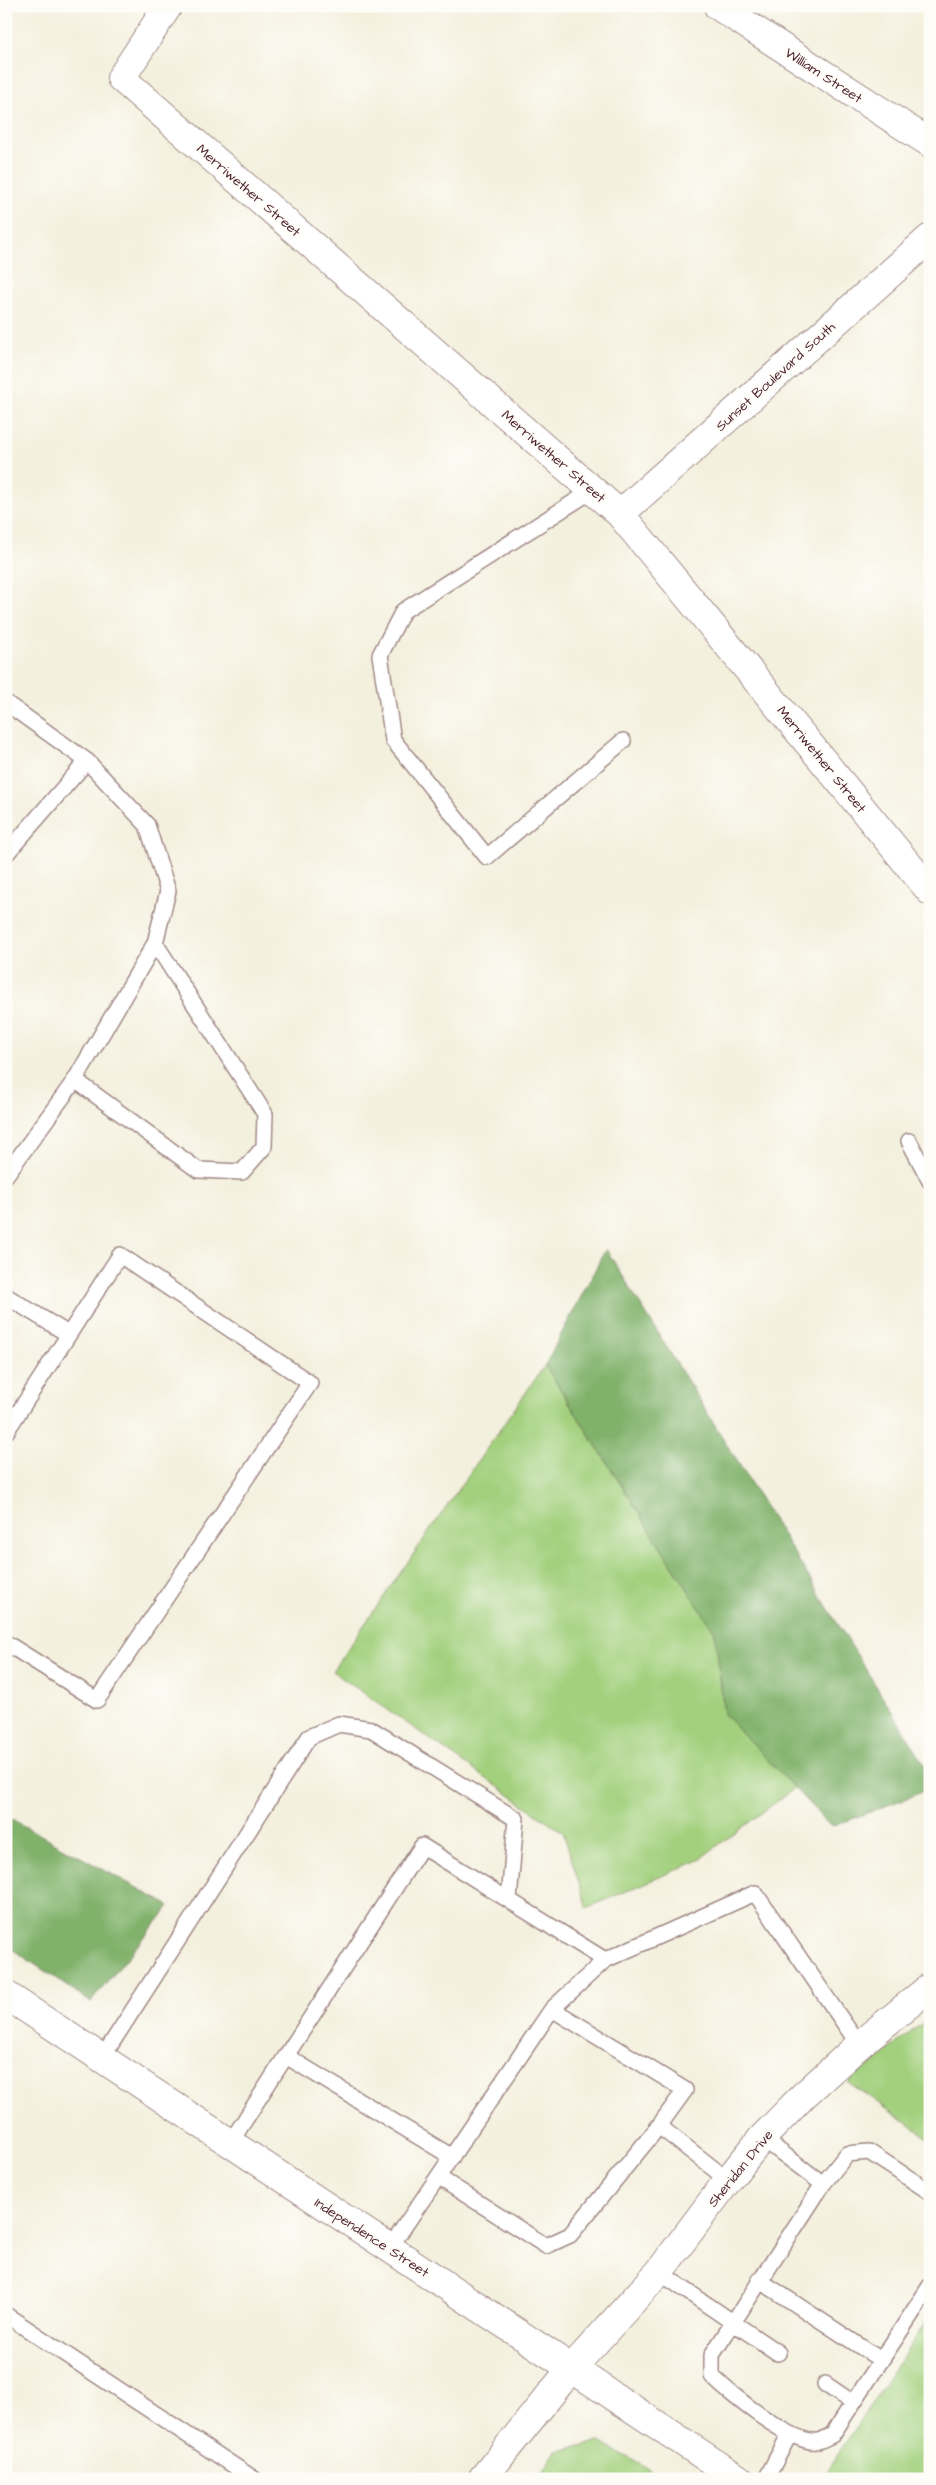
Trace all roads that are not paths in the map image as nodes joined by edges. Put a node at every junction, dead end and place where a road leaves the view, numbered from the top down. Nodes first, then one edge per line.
1 (168, 6) edge
2 (718, 6) edge
3 (930, 143) edge
4 (930, 238) edge
5 (593, 490) junction
6 (620, 514) junction
7 (6, 704) edge
8 (623, 741) dead end
9 (87, 761) junction
10 (6, 854) edge
11 (930, 891) edge
12 (155, 943) junction
13 (75, 1080) junction
14 (909, 1141) dead end
15 (6, 1175) edge
16 (930, 1181) edge
17 (6, 1296) edge
18 (68, 1334) junction
19 (6, 1432) edge
20 (6, 1643) edge
21 (509, 1900) junction
22 (605, 1960) junction
23 (930, 1987) edge
24 (6, 1995) edge
25 (552, 2009) junction
26 (859, 2045) junction
27 (286, 2056) junction
28 (102, 2058) junction
29 (659, 2126) junction
30 (762, 2138) junction
31 (230, 2143) junction
32 (452, 2157) junction
33 (438, 2176) junction
34 (728, 2180) junction
35 (823, 2184) junction
36 (930, 2192) edge
37 (389, 2248) junction
38 (659, 2272) junction
39 (759, 2280) junction
40 (930, 2286) edge
41 (6, 2316) edge
42 (732, 2321) junction
43 (778, 2353) dead end
44 (881, 2360) junction
45 (571, 2369) junction
46 (825, 2384) dead end
47 (852, 2403) junction
48 (789, 2435) junction
49 (254, 2479) edge
50 (482, 2479) edge
51 (739, 2479) edge
52 (766, 2479) edge

1 - 5 street, Merriwether Street
2 - 3 street, William Street
4 - 6 street, Sunset Boulevard South
5 - 6 street, Merriwether Street
5 - 8 lane
6 - 11 street, Merriwether Street
7 - 9 lane
9 - 10 lane
9 - 12 lane
12 - 13 lane
12 - 13 lane
13 - 15 lane
14 - 16 lane
17 - 18 lane
18 - 19 lane
18 - 20 lane
21 - 22 lane
21 - 27 lane
21 - 28 lane
22 - 25 lane
22 - 26 lane
23 - 26 street, Sheridan Drive
24 - 28 street, Independence Street
25 - 29 lane
25 - 32 lane
26 - 30 street, Sheridan Drive
27 - 31 lane
27 - 32 lane
28 - 31 street, Independence Street
29 - 33 lane
29 - 34 lane
30 - 34 street, Sheridan Drive
30 - 35 lane
31 - 37 street, Independence Street
32 - 33 lane
33 - 37 lane
34 - 38 street, Sheridan Drive
35 - 36 lane
35 - 39 lane
37 - 45 street, Independence Street
38 - 42 lane
38 - 45 street, Sheridan Drive
39 - 42 lane
39 - 44 lane
40 - 44 lane
41 - 49 lane
42 - 43 lane
42 - 48 lane
44 - 47 lane
45 - 50 street, Sheridan Drive
45 - 51 street, Independence Street
46 - 47 lane
47 - 48 lane
48 - 52 lane

